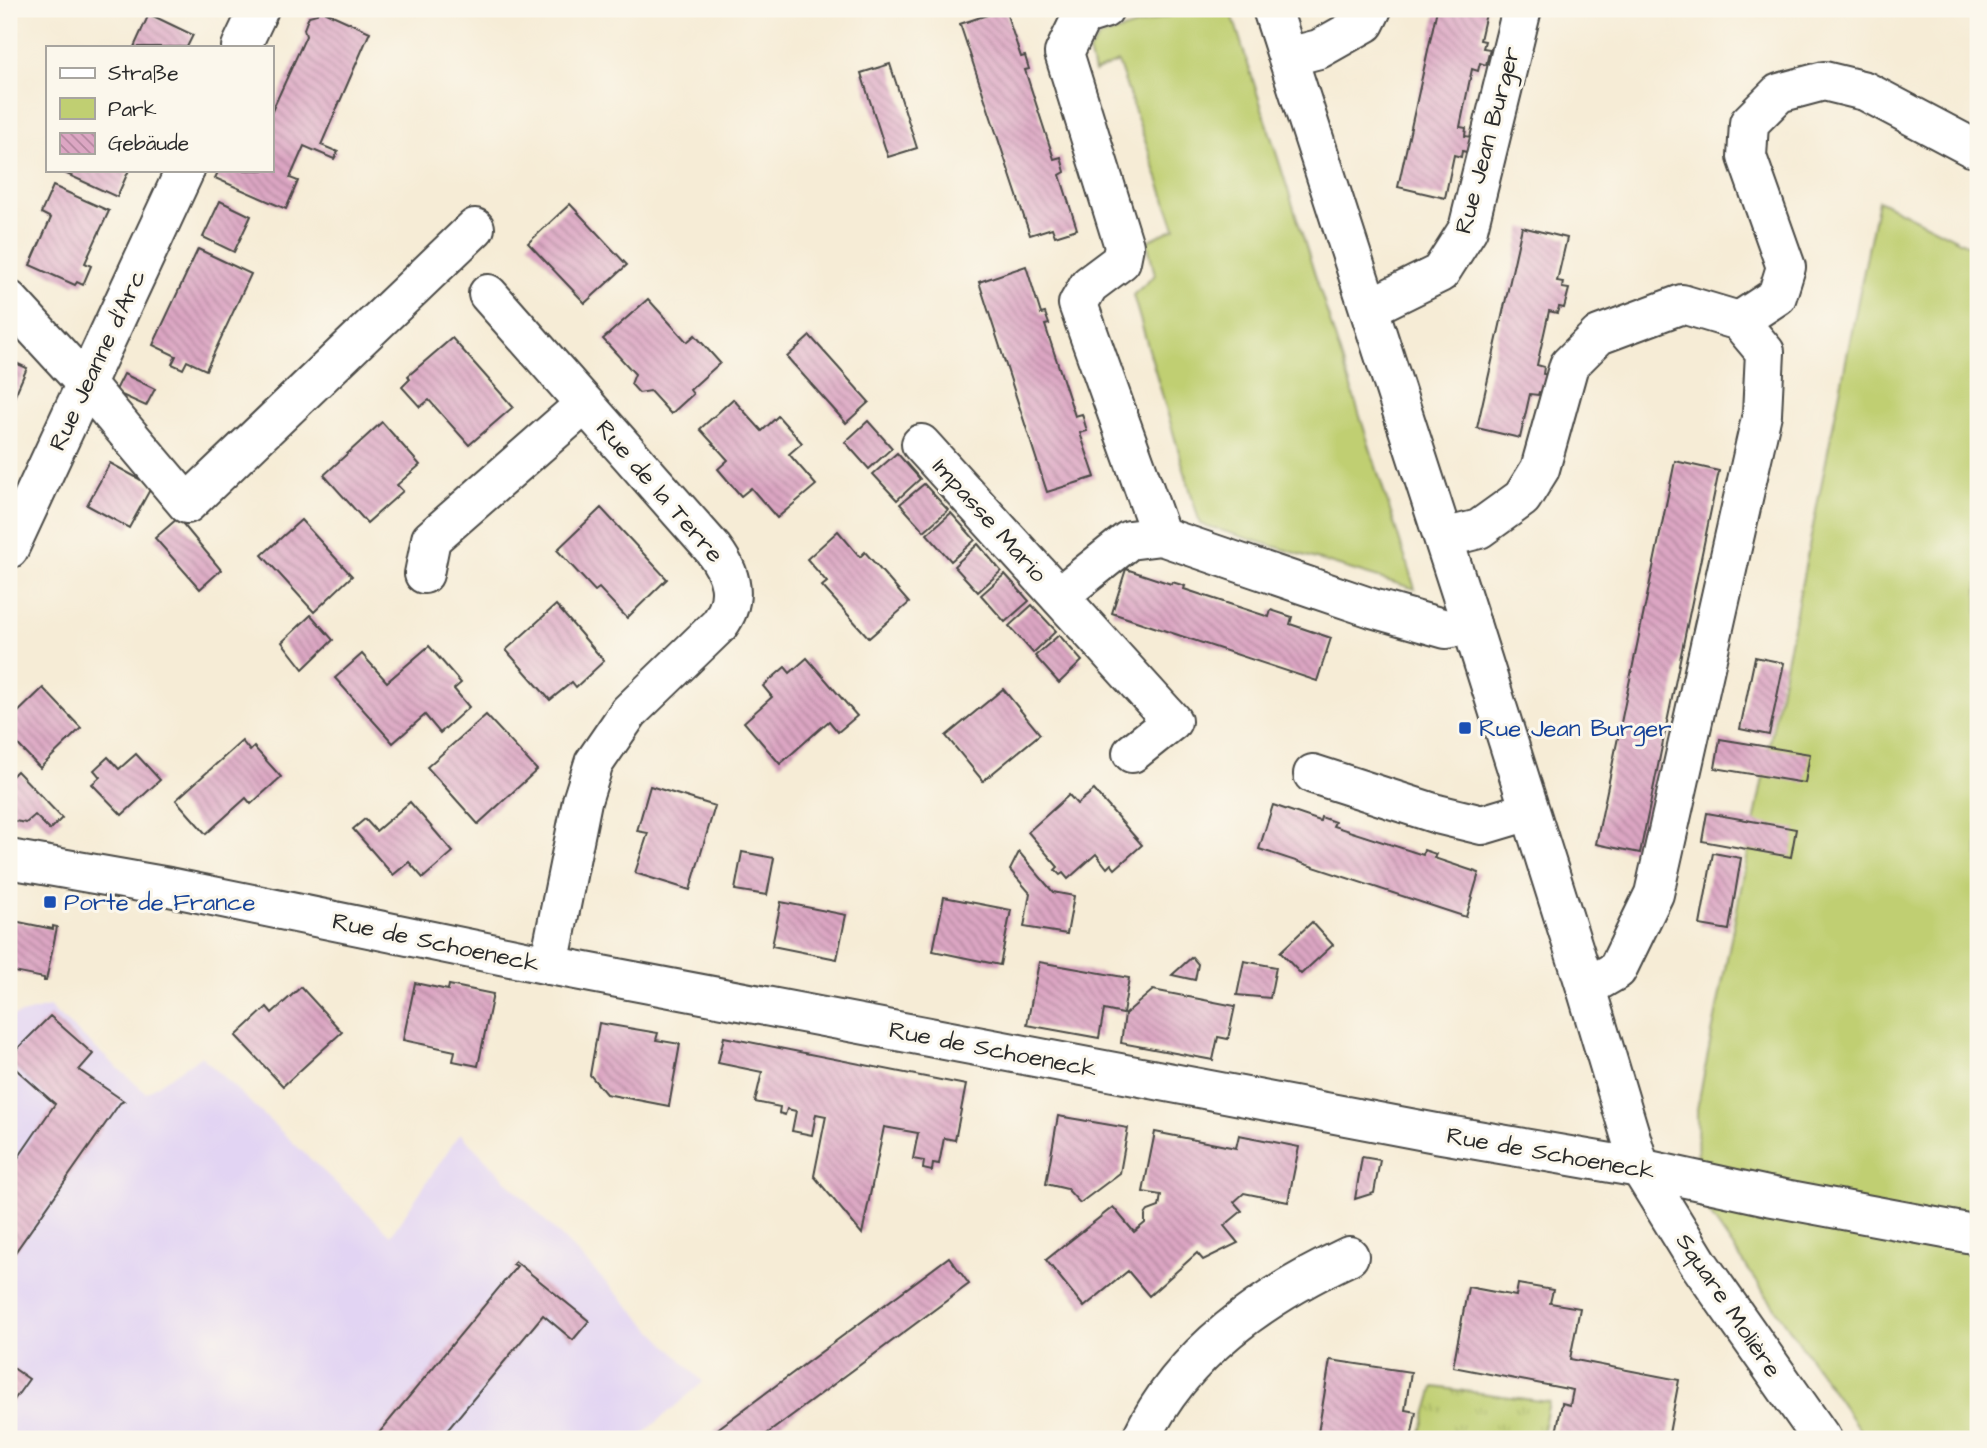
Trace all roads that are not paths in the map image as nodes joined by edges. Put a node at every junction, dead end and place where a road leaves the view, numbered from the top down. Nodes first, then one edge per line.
1 (259, 9) edge
2 (1104, 9) edge
3 (1272, 9) edge
4 (1372, 9) edge
5 (1522, 9) edge
6 (241, 46) edge
7 (1288, 57) junction
8 (1971, 147) dead end
9 (184, 172) edge
10 (475, 228) dead end
11 (488, 294) dead end
12 (9, 300) edge
13 (1371, 307) junction
14 (1739, 321) junction
15 (86, 384) junction
16 (585, 404) junction
17 (921, 444) dead end
18 (1161, 537) junction
19 (1444, 538) junction
20 (9, 549) edge
21 (424, 574) dead end
22 (1059, 596) junction
23 (1471, 624) junction
24 (1132, 752) dead end
25 (1313, 774) dead end
26 (1529, 811) junction
27 (9, 859) edge
28 (548, 965) junction
29 (1586, 988) junction
30 (1640, 1168) junction
31 (1978, 1236) edge
32 (1349, 1256) dead end
33 (1141, 1439) edge
34 (1822, 1439) edge

1 - 6 street
2 - 18 street
3 - 7 street
4 - 7 street
5 - 13 street, Rue Jean Burger
7 - 13 street
8 - 14 street
9 - 15 street, Rue Jeanne d'Arc
10 - 15 street
11 - 16 street, Rue de la Terre
12 - 15 street
13 - 19 street
14 - 19 street
14 - 29 street
15 - 20 street, Rue Jeanne d'Arc
16 - 21 street
16 - 28 street, Rue de la Terre
17 - 22 street, Impasse Mario
18 - 22 street, Impasse Mario
18 - 23 street
19 - 23 street
22 - 24 street, Impasse Mario
23 - 26 street
25 - 26 street
26 - 29 street
27 - 28 street, Rue de Schoeneck
28 - 30 street, Rue de Schoeneck
29 - 30 street
30 - 31 street, Rue de Schoeneck
30 - 34 street, Square Molière
32 - 33 street

